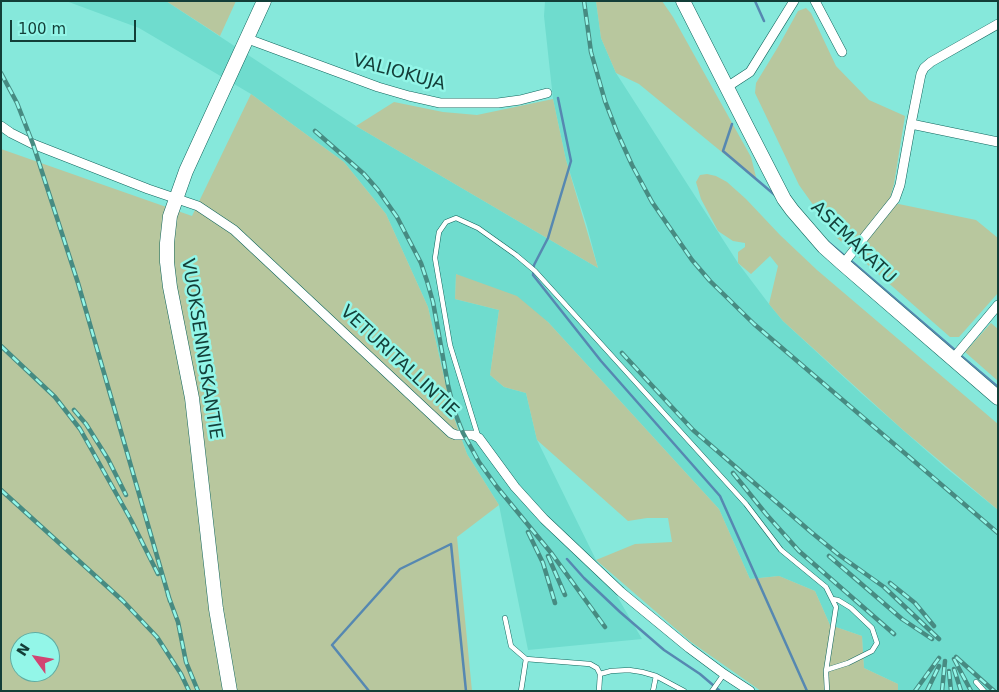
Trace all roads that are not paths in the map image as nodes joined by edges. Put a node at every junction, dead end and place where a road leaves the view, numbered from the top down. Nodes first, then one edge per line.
1 (264, 1) edge
2 (683, 1) edge
3 (794, 1) edge
4 (815, 1) edge
5 (998, 24) edge
6 (248, 39) junction
7 (842, 52) dead end
8 (727, 87) junction
9 (547, 93) dead end
10 (911, 124) junction
11 (1, 126) edge
12 (998, 142) edge
13 (176, 198) junction
14 (842, 264) junction
15 (998, 306) edge
16 (952, 360) junction
17 (998, 398) edge
18 (479, 438) junction
19 (832, 599) junction
20 (505, 618) dead end
21 (526, 659) junction
22 (826, 670) junction
23 (600, 674) junction
24 (724, 674) junction
25 (656, 676) junction
26 (976, 682) dead end
27 (230, 691) edge
28 (521, 691) edge
29 (599, 691) edge
30 (653, 691) edge
31 (684, 691) edge
32 (712, 691) edge
33 (750, 691) edge
34 (827, 691) edge
35 (984, 691) edge

1 - 6 street, VUOKSENNISKANTIE
2 - 8 street, ASEMAKATU
3 - 8 street
4 - 7 street
5 - 10 street
6 - 9 street, VALIOKUJA
6 - 13 street, VUOKSENNISKANTIE
8 - 14 street, ASEMAKATU
10 - 12 street
10 - 14 street
11 - 13 street, VETURITALLINTIE
13 - 18 street, VETURITALLINTIE
13 - 27 street, VUOKSENNISKANTIE
14 - 16 street, ASEMAKATU
15 - 16 street
16 - 17 street, ASEMAKATU
18 - 19 lane
18 - 24 street
19 - 22 lane
19 - 22 lane
20 - 21 lane
21 - 23 lane
21 - 28 lane
22 - 34 lane
23 - 25 lane
23 - 29 lane
24 - 32 lane
24 - 33 street
25 - 30 lane
25 - 31 lane
26 - 35 lane

